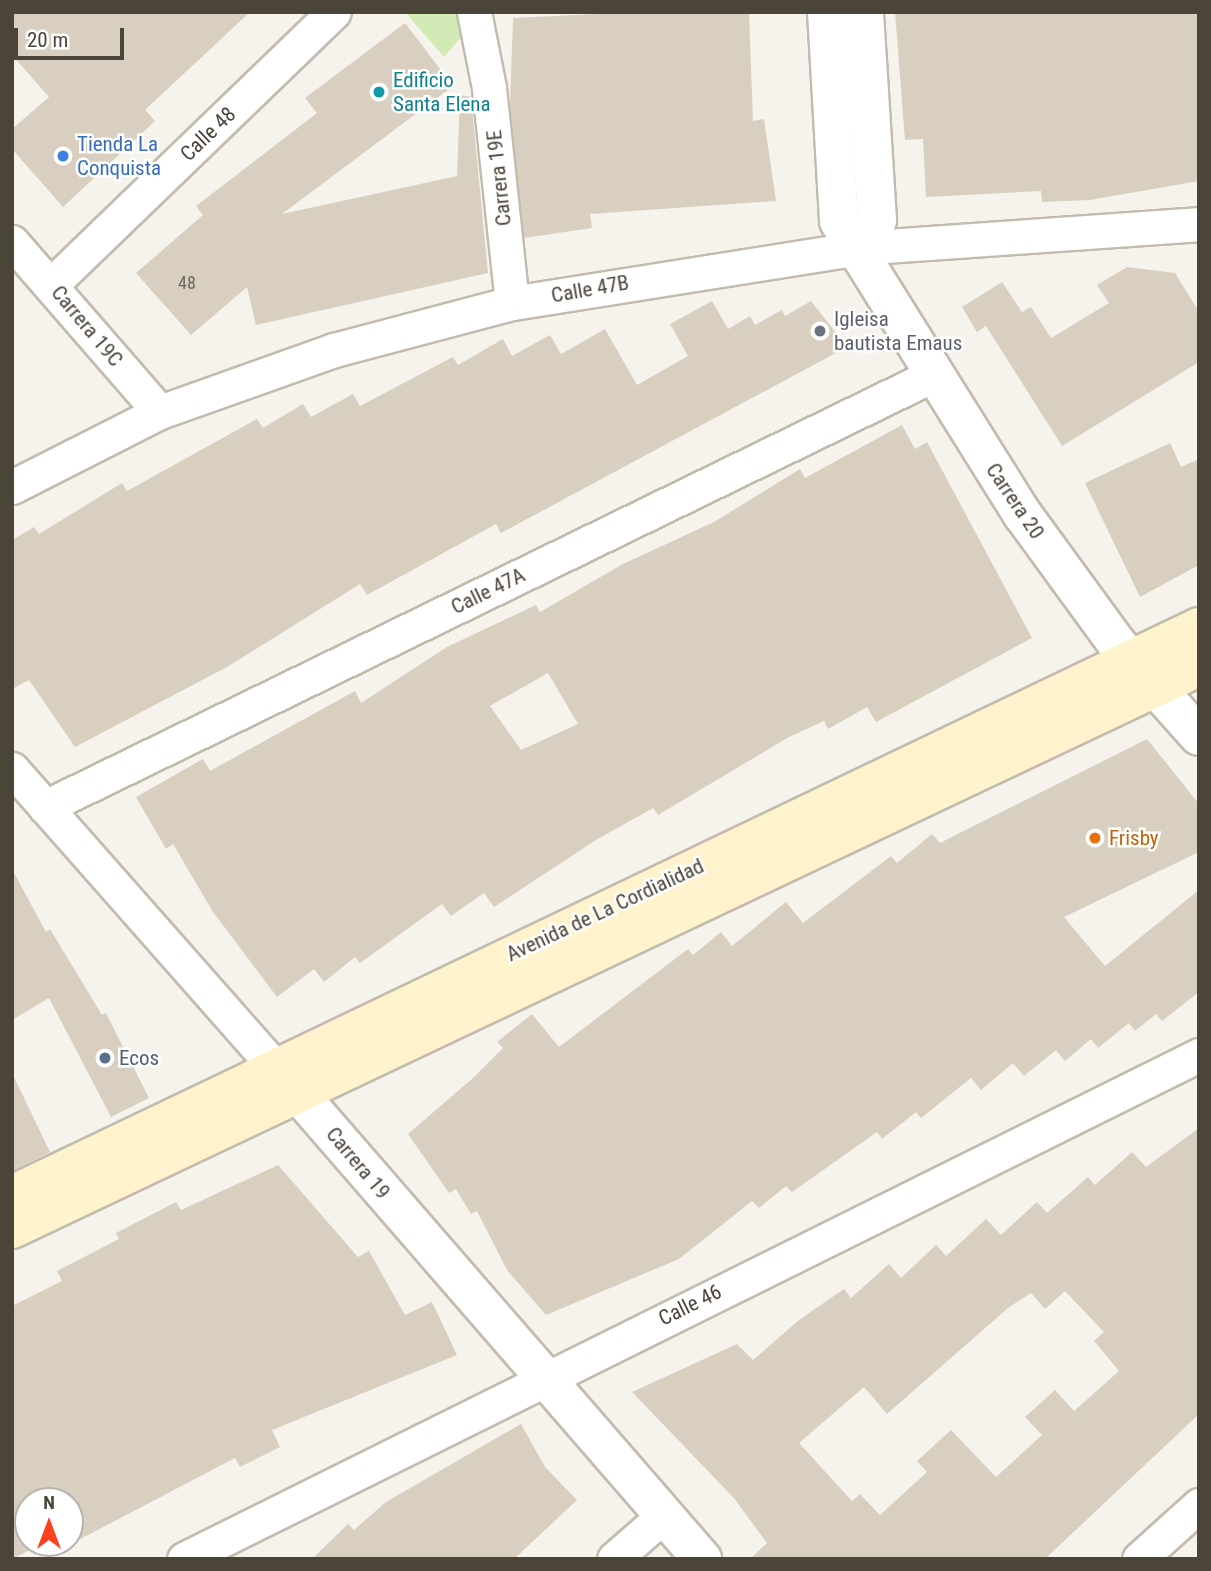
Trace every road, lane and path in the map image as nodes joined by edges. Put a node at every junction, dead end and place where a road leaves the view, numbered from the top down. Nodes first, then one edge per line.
1 (334, 12) edge
2 (474, 12) edge
3 (827, 12) edge
4 (864, 12) edge
5 (1199, 224) edge
6 (12, 242) edge
7 (858, 248) junction
8 (51, 285) junction
9 (512, 303) junction
10 (931, 376) junction
11 (160, 412) junction
12 (12, 487) edge
13 (1199, 627) edge
14 (1199, 667) edge
15 (1144, 674) junction
16 (1199, 736) edge
17 (12, 769) edge
18 (45, 807) junction
19 (1199, 1055) edge
20 (285, 1078) junction
21 (12, 1195) edge
22 (12, 1229) edge
23 (541, 1377) junction
24 (1199, 1505) edge
25 (664, 1515) junction
26 (184, 1559) edge
27 (614, 1559) edge
28 (702, 1559) edge
29 (1139, 1559) edge

1 - 8 street, Calle 48
2 - 9 street, Carrera 19E
3 - 7 street, Carrera 20
4 - 7 street
5 - 7 street, Calle 47B
6 - 8 street, Carrera 19C
7 - 9 street, Calle 47B
7 - 10 street, Carrera 20
8 - 11 street, Carrera 19C
9 - 11 street, Calle 47B
10 - 15 street, Carrera 20
10 - 18 street, Calle 47A
11 - 12 street, Calle 47B
13 - 15 main road, Avenida de La Cordialidad
14 - 15 main road, Avenida de La Cordialidad
15 - 16 street, Carrera 20
15 - 20 main road, Avenida de La Cordialidad
17 - 18 street, Carrera 19
18 - 20 street, Carrera 19
19 - 23 street, Calle 46
20 - 21 main road, Avenida de La Cordialidad
20 - 22 main road, Avenida de La Cordialidad
20 - 23 street, Carrera 19
23 - 25 street, Carrera 19
23 - 26 street, Calle 46
24 - 29 street
25 - 27 street
25 - 28 street, Carrera 19

